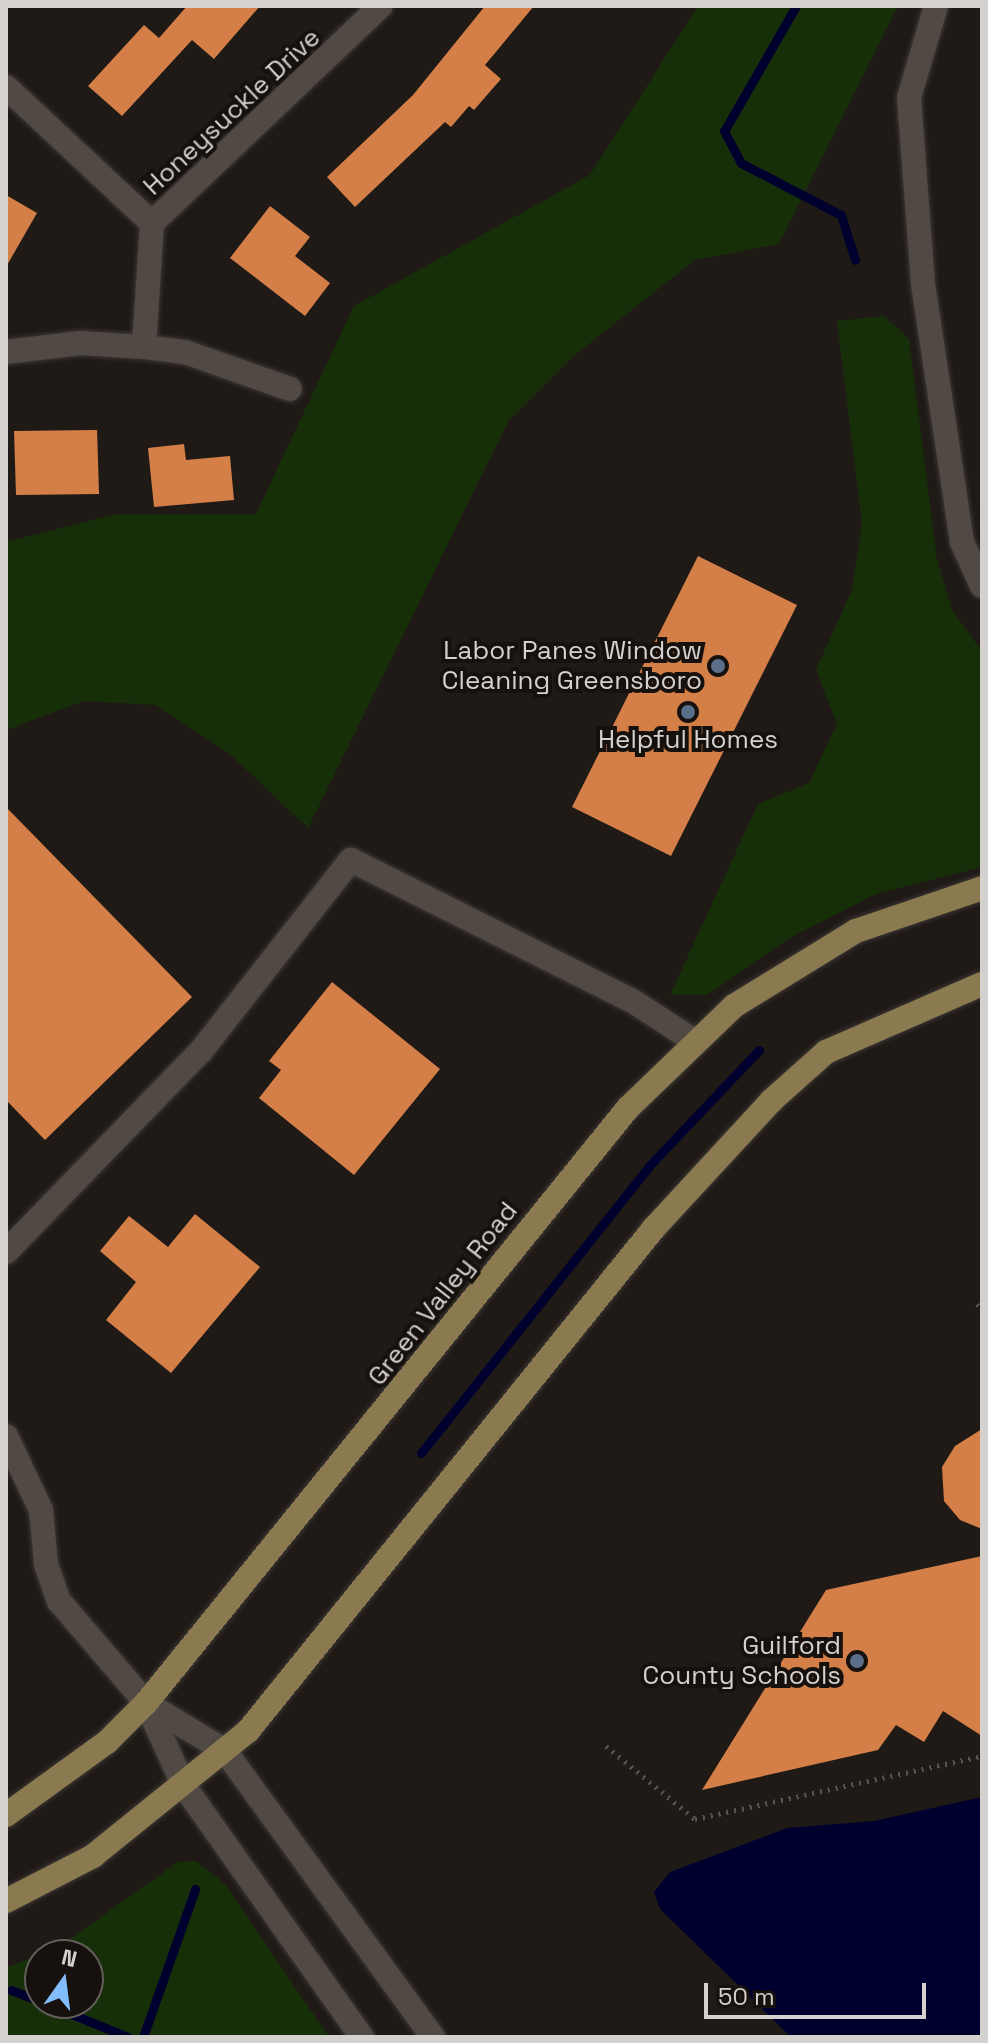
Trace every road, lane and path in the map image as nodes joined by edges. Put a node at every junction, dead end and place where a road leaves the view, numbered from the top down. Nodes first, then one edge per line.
1 (381, 6) edge
2 (936, 6) edge
3 (6, 87) edge
4 (152, 223) junction
5 (144, 347) junction
6 (6, 352) edge
7 (290, 389) dead end
8 (982, 586) edge
9 (982, 888) edge
10 (982, 984) edge
11 (696, 1042) junction
12 (6, 1252) edge
13 (977, 1304) dead end
14 (982, 1310) edge
15 (6, 1436) edge
16 (146, 1703) junction
17 (606, 1746) dead end
18 (225, 1751) junction
19 (982, 1756) edge
20 (184, 1786) junction
21 (6, 1815) edge
22 (6, 1901) edge
23 (362, 2037) edge
24 (433, 2037) edge

1 - 4 street, Honeysuckle Drive
2 - 8 street
3 - 4 street
4 - 5 street
5 - 6 street
5 - 7 street
9 - 11 main road, Green Valley Road
10 - 18 main road
11 - 12 street
11 - 16 main road, Green Valley Road
13 - 14 path
15 - 16 street
16 - 18 street
16 - 20 street
16 - 21 main road, Green Valley Road
17 - 19 path
18 - 20 main road
18 - 24 street
20 - 22 main road
20 - 23 street

